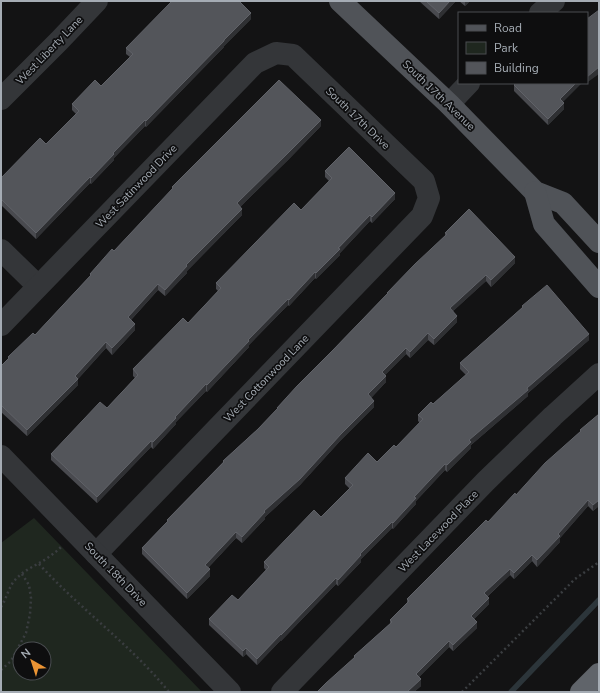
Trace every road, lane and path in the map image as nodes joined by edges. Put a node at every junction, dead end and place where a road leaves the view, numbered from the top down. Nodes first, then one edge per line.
1 (97, 1) edge
2 (340, 1) edge
3 (554, 1) edge
4 (541, 12) edge
5 (276, 53) joint
6 (468, 84) edge
7 (1, 99) edge
8 (449, 104) junction
9 (534, 192) junction
10 (429, 198) joint
11 (599, 242) edge
12 (1, 250) edge
13 (38, 286) junction
14 (599, 287) edge
15 (1, 325) edge
16 (599, 374) edge
17 (1, 456) edge
18 (76, 533) junction
19 (96, 554) junction
20 (599, 562) edge
21 (39, 564) junction
22 (22, 574) junction
23 (1, 607) edge
24 (1, 670) edge
25 (599, 674) edge
26 (169, 692) edge
27 (230, 692) edge
28 (282, 692) edge
29 (462, 692) edge
30 (581, 692) edge

1 - 7 street, West Liberty Lane
2 - 8 main road, South 17th Avenue
3 - 4 street
5 - 10 street, South 17th Drive
5 - 13 street, West Satinwood Drive
6 - 8 street
8 - 9 main road, South 17th Avenue
9 - 11 main road, South 17th Avenue
9 - 14 main road, South 17th Avenue
10 - 19 street, West Cottonwood Lane
12 - 13 street
13 - 15 street, West Satinwood Drive
16 - 28 street, West Lacewood Place
17 - 18 street, South 18th Drive
18 - 19 street, South 18th Drive
18 - 21 path
19 - 27 street, South 18th Drive
20 - 29 path
21 - 22 path
21 - 26 path
22 - 23 path
22 - 24 path
25 - 30 highway

